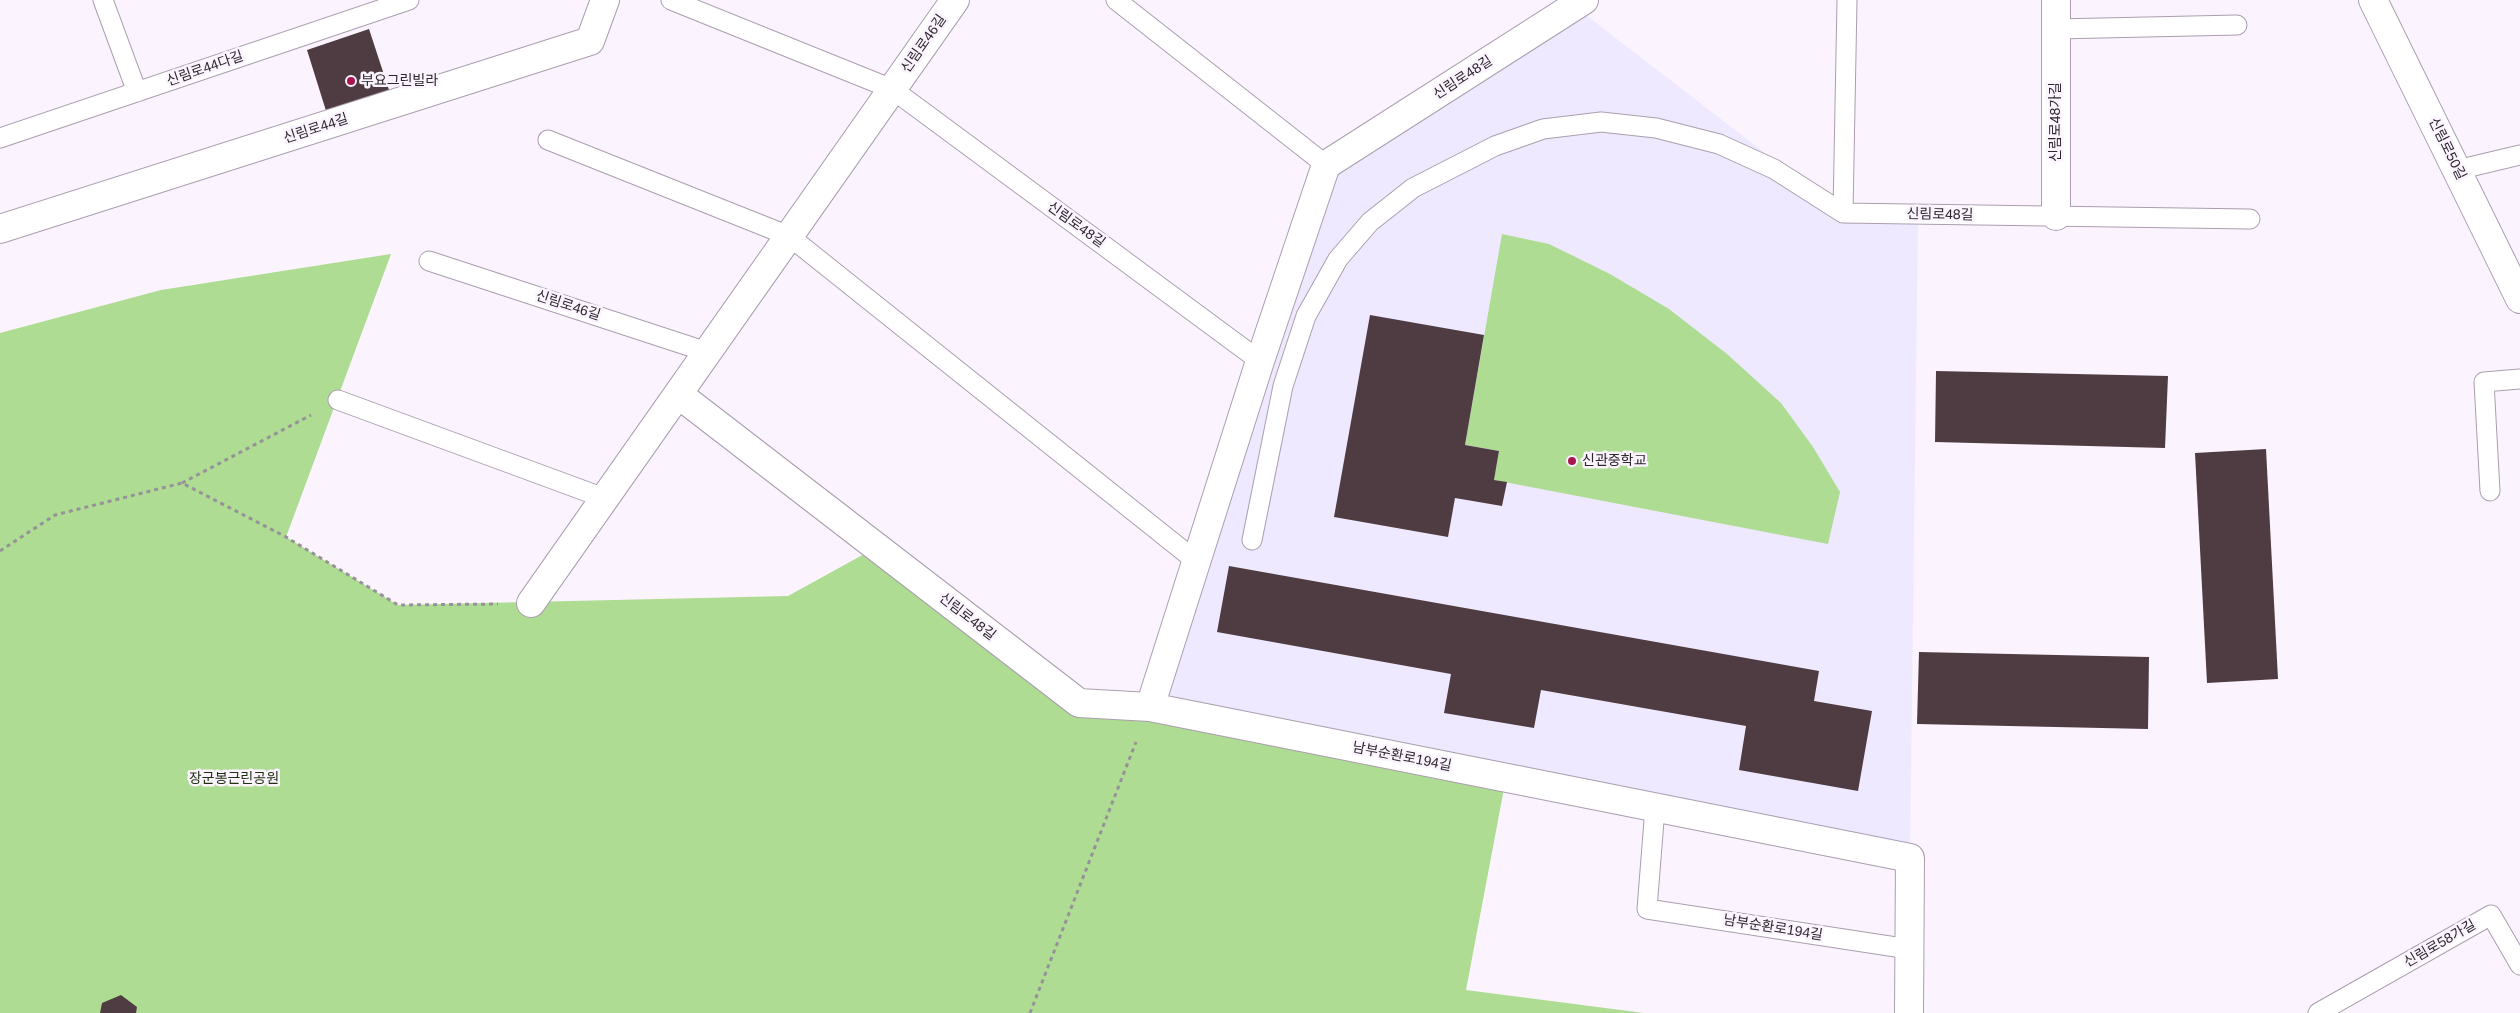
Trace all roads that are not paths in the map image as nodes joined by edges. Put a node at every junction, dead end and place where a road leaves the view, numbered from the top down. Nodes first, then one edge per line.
1 (103, 0) edge
2 (409, 0) edge
3 (605, 0) edge
4 (671, 0) edge
5 (955, 0) edge
6 (1116, 0) edge
7 (1847, 0) edge
8 (2056, 0) edge
9 (2373, 0) edge
10 (1574, 2) edge
11 (2237, 25) dead end
12 (2056, 29) junction
13 (892, 89) junction
14 (137, 92) junction
15 (0, 138) edge
16 (548, 140) dead end
17 (2520, 155) edge
18 (1326, 165) junction
19 (2457, 170) junction
20 (1843, 213) junction
21 (2056, 216) junction
22 (2250, 219) dead end
23 (0, 229) edge
24 (789, 236) junction
25 (429, 261) dead end
26 (2520, 299) edge
27 (707, 352) junction
28 (1260, 361) junction
29 (2520, 379) edge
30 (678, 394) junction
31 (338, 400) road end
32 (2490, 491) dead end
33 (604, 498) junction
34 (1252, 540) dead end
35 (1196, 561) junction
36 (531, 603) road end
37 (1150, 707) junction
38 (1655, 808) junction
39 (1909, 949) junction
40 (2520, 965) edge
41 (2344, 1007) edge
42 (1909, 1013) edge
43 (2318, 1013) edge

1 - 14 lane
2 - 14 lane, 신림로44다길
3 - 23 street, 신림로44길
4 - 13 lane
5 - 13 street, 신림로46길
6 - 18 lane
7 - 20 lane
8 - 12 street, 신림로48가길
9 - 19 street, 신림로50길
10 - 18 street, 신림로48길
11 - 12 lane
12 - 21 street, 신림로48가길
13 - 24 street, 신림로46길
13 - 28 lane, 신림로48길
14 - 15 lane, 신림로44다길
16 - 24 lane
17 - 19 lane
18 - 28 street
19 - 26 street, 신림로50길
20 - 21 lane, 신림로48길
20 - 34 lane
21 - 22 lane, 신림로48길
24 - 27 street, 신림로46길
24 - 35 lane
25 - 27 lane, 신림로46길
27 - 30 street, 신림로46길
28 - 35 street
29 - 32 lane
30 - 33 street, 신림로46길
30 - 37 street, 신림로48길
31 - 33 lane
33 - 36 street, 신림로46길
35 - 37 street
37 - 38 street, 남부순환로194길
38 - 39 street, 남부순환로194길
38 - 39 lane, 남부순환로194길
39 - 42 street, 남부순환로194길
40 - 41 lane, 신림로58가길
41 - 43 lane, 신림로58가길

